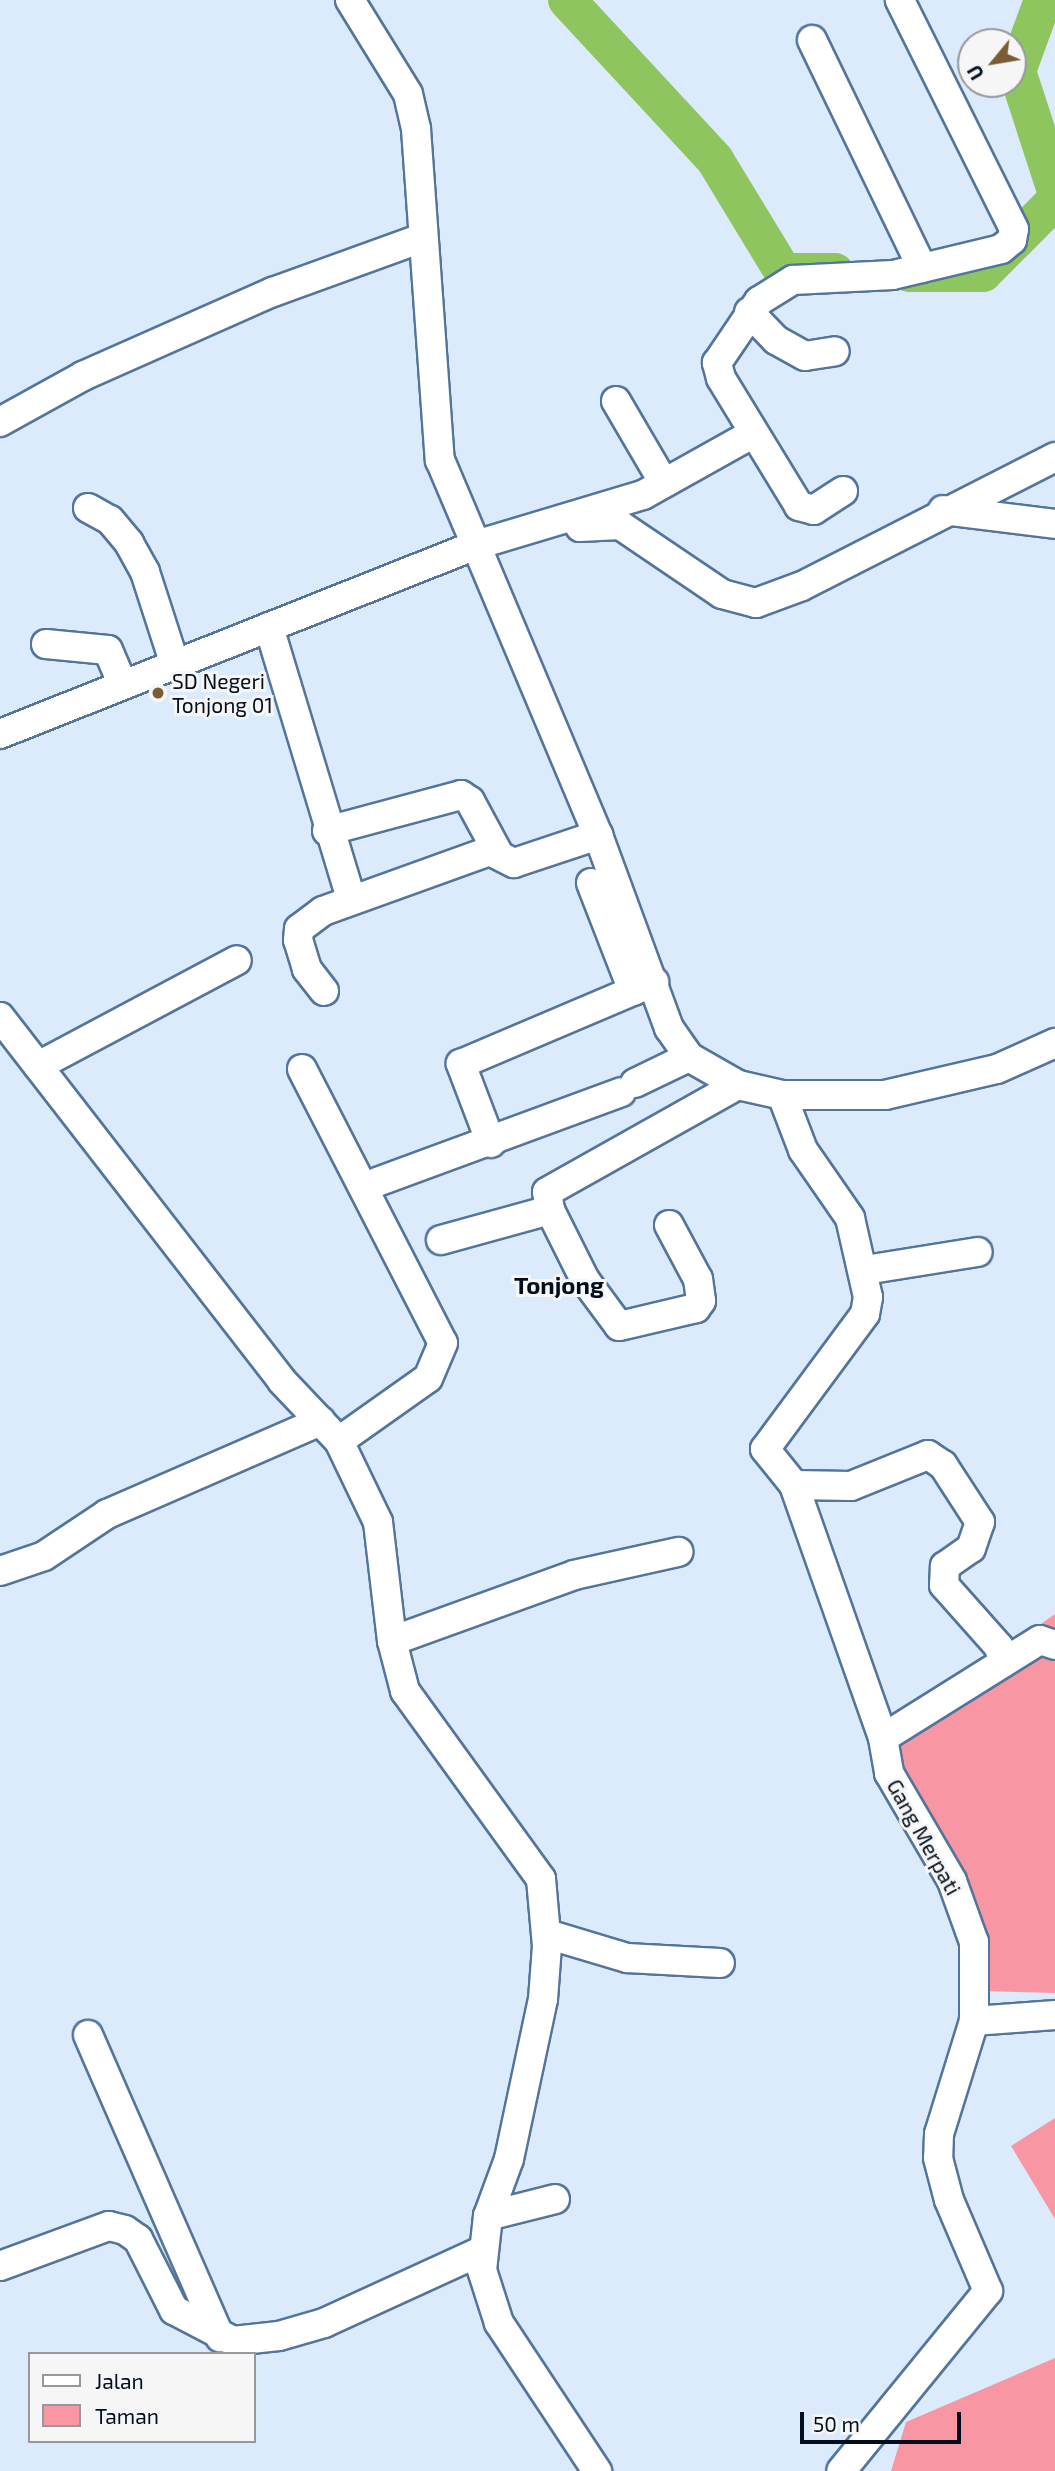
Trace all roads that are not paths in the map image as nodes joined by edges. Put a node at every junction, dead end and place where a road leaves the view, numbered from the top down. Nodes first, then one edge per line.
1 (350, 0) edge
2 (900, 0) edge
3 (812, 40) dead end
4 (422, 238) junction
5 (922, 268) junction
6 (754, 307) junction
7 (835, 351) dead end
8 (616, 401) dead end
9 (0, 422) edge
10 (754, 433) junction
11 (1055, 457) edge
12 (664, 483) junction
13 (844, 491) dead end
14 (88, 508) dead end
15 (943, 510) junction
16 (1055, 524) edge
17 (479, 552) junction
18 (269, 627) junction
19 (46, 645) dead end
20 (175, 665) junction
21 (123, 685) junction
22 (0, 734) edge
23 (327, 831) junction
24 (598, 835) junction
25 (497, 851) junction
26 (591, 883) dead end
27 (351, 898) junction
28 (237, 960) dead end
29 (643, 986) junction
30 (324, 990) dead end
31 (0, 1017) edge
32 (1055, 1044) edge
33 (689, 1057) junction
34 (38, 1066) junction
35 (302, 1069) dead end
36 (738, 1085) junction
37 (782, 1095) junction
38 (491, 1143) junction
39 (377, 1182) dead end
40 (550, 1210) junction
41 (669, 1225) dead end
42 (440, 1240) dead end
43 (978, 1252) dead end
44 (865, 1270) junction
45 (330, 1431) junction
46 (794, 1485) junction
47 (678, 1552) dead end
48 (0, 1571) edge
49 (392, 1640) junction
50 (1055, 1645) edge
51 (1003, 1662) junction
52 (883, 1738) junction
53 (547, 1934) junction
54 (720, 1963) dead end
55 (1055, 2015) edge
56 (974, 2021) junction
57 (88, 2035) dead end
58 (555, 2199) dead end
59 (488, 2216) junction
60 (481, 2251) junction
61 (0, 2266) edge
62 (220, 2337) junction
63 (597, 2471) edge
64 (841, 2471) edge

1 - 4 street
2 - 5 street
3 - 5 street
4 - 9 street
4 - 17 street
5 - 6 street
6 - 7 street
6 - 10 street
8 - 12 street
10 - 12 street
10 - 13 street
11 - 15 street
12 - 17 street
14 - 20 street
15 - 16 street
15 - 17 street
17 - 18 street
17 - 24 street
18 - 20 street
18 - 23 street
19 - 21 street
20 - 21 street
21 - 22 street
23 - 25 street
23 - 27 street
24 - 25 street
24 - 29 street
25 - 27 street
26 - 29 street
27 - 30 street
28 - 34 street
29 - 33 street
29 - 38 street
31 - 34 street
32 - 37 street
33 - 36 street
33 - 38 street
34 - 45 street
35 - 45 street
36 - 37 street
36 - 40 street
37 - 44 street
38 - 39 street
40 - 41 street
40 - 42 street
43 - 44 street
44 - 46 street, Gang Merpati
45 - 48 street
45 - 49 street
46 - 51 street
46 - 52 street, Gang Merpati
47 - 49 street
49 - 53 street
50 - 51 street
51 - 52 street
52 - 56 street, Gang Merpati
53 - 54 street
53 - 59 street
55 - 56 street
56 - 64 street, Gang Merpati
57 - 62 street
58 - 59 street
59 - 60 street
60 - 62 street
60 - 63 street
61 - 62 street

